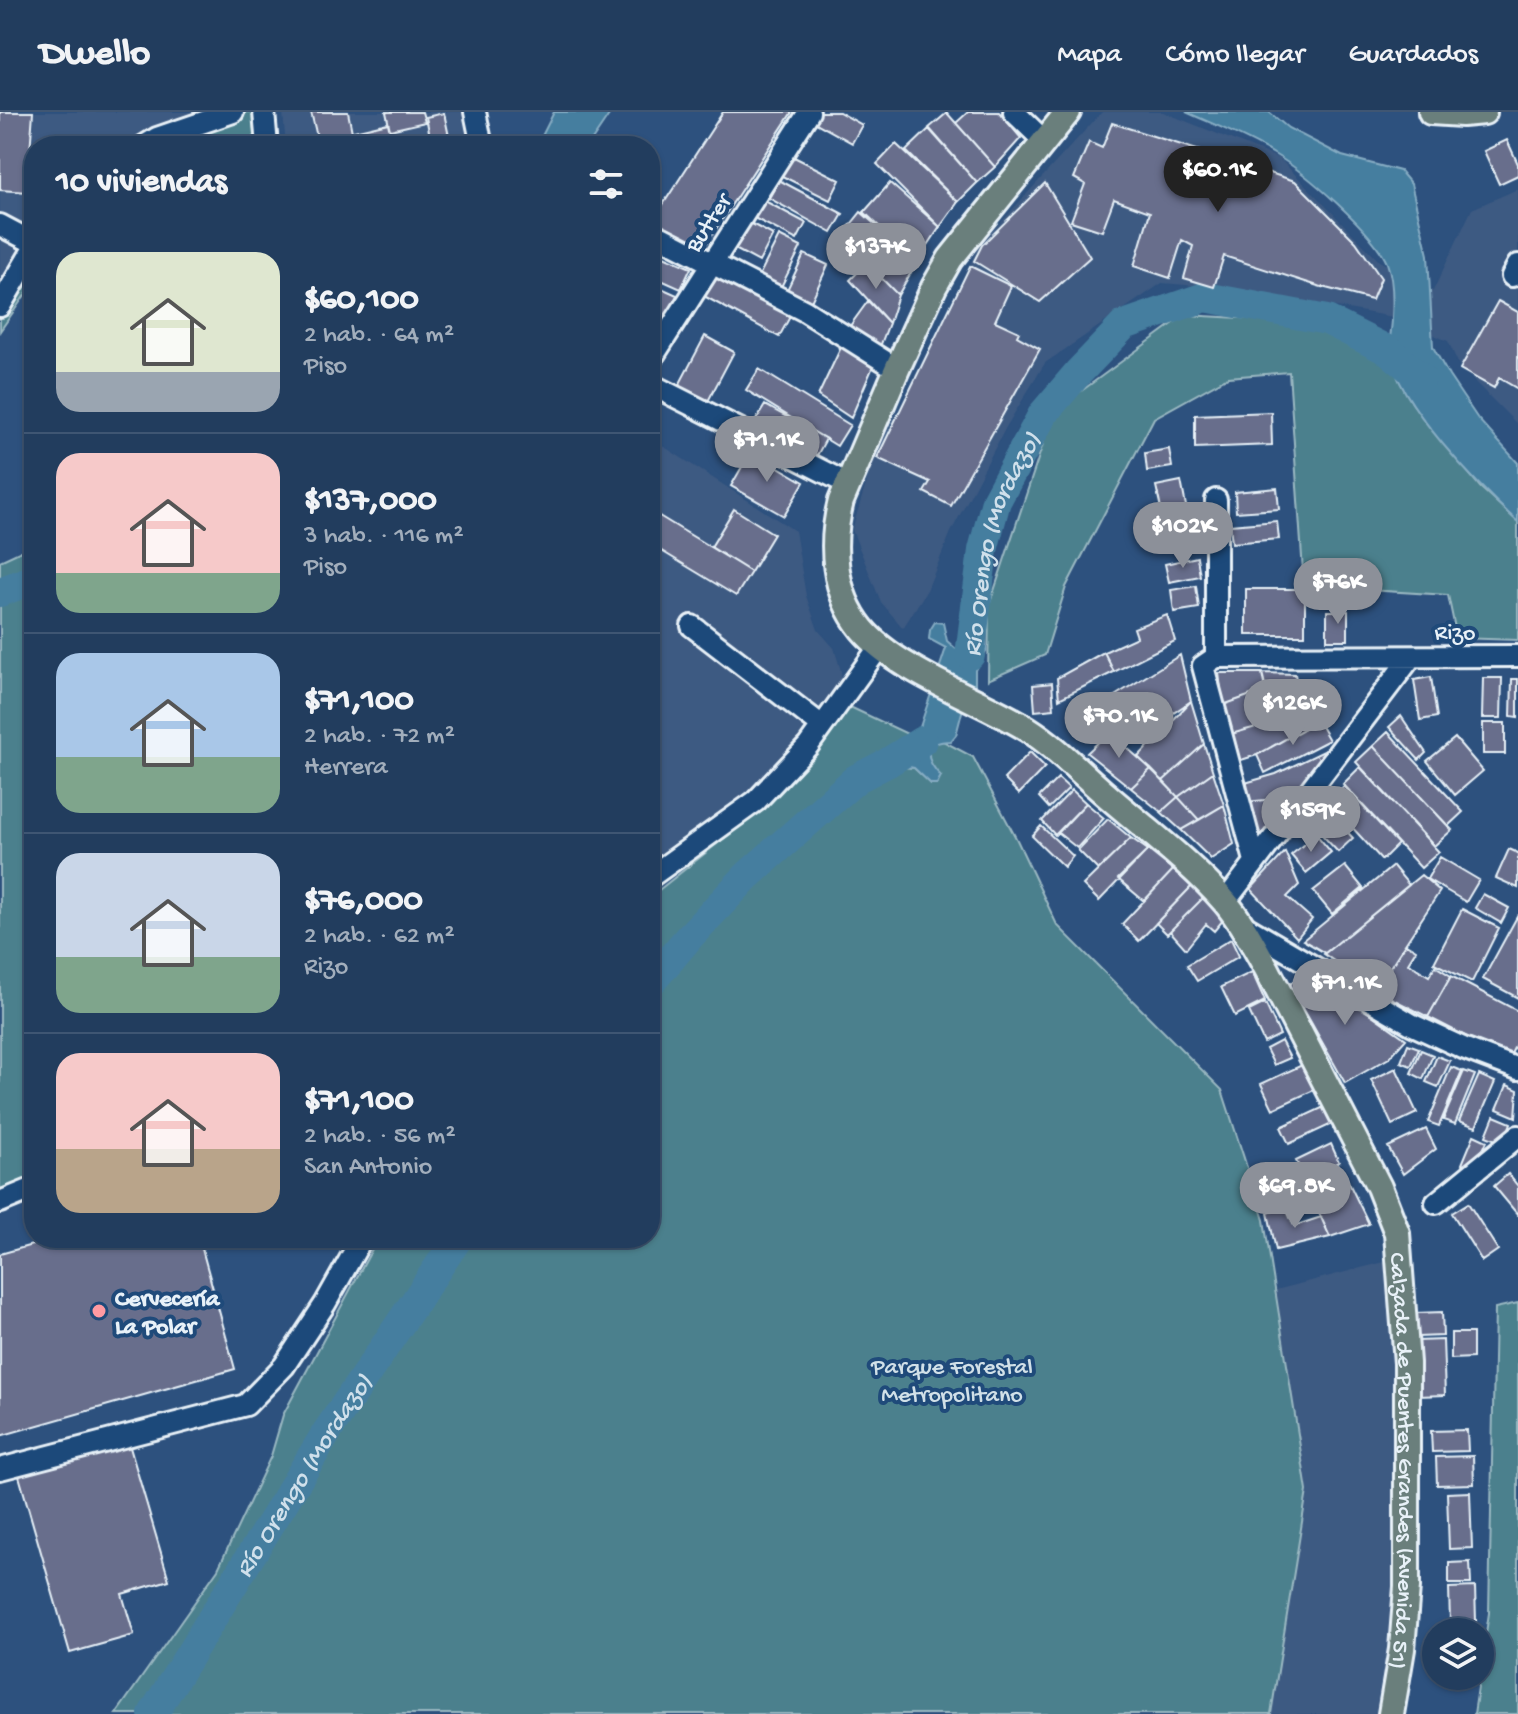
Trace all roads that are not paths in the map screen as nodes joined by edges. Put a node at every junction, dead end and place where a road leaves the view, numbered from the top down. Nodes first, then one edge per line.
1 (233, 112) edge
2 (264, 112) edge
3 (475, 112) edge
4 (809, 112) edge
5 (1014, 112) edge
6 (1068, 112) edge
7 (1431, 112) edge
8 (1484, 112) edge
9 (163, 136) edge
10 (266, 136) edge
11 (480, 136) edge
12 (1044, 141) junction
13 (0, 225) edge
14 (661, 237) dead end
15 (24, 240) edge
16 (713, 262) junction
17 (24, 264) edge
18 (0, 306) edge
19 (660, 345) edge
20 (897, 369) junction
21 (660, 389) edge
22 (848, 484) junction
23 (1216, 500) dead end
24 (692, 626) dead end
25 (888, 652) junction
26 (1518, 656) edge
27 (1411, 657) junction
28 (1210, 662) junction
29 (822, 726) junction
30 (1255, 861) junction
31 (660, 870) edge
32 (1225, 902) junction
33 (1241, 924) junction
34 (1518, 1069) edge
35 (1518, 1136) edge
36 (24, 1192) edge
37 (0, 1202) edge
38 (1436, 1203) dead end
39 (356, 1248) edge
40 (0, 1469) edge
41 (1391, 1714) edge

1 - 9 street
2 - 10 street
3 - 11 street
4 - 16 street, Butter
5 - 12 street
6 - 12 main road, Calzada de Puentes Grandes (Avenida 51)
7 - 8 main road
12 - 20 main road, Calzada de Puentes Grandes (Avenida 51)
13 - 15 street
14 - 16 street
16 - 19 street, Butter
16 - 20 street
17 - 18 street
20 - 22 main road, Calzada de Puentes Grandes (Avenida 51)
21 - 22 street
22 - 25 main road, Calzada de Puentes Grandes (Avenida 51)
23 - 28 street
24 - 29 street
25 - 29 street
25 - 32 main road, Calzada de Puentes Grandes (Avenida 51)
26 - 27 street, Rizo
27 - 28 street, Rizo
27 - 30 street
28 - 30 street
29 - 31 street
30 - 32 street
32 - 33 main road, Calzada de Puentes Grandes (Avenida 51)
33 - 34 street
33 - 41 main road, Calzada de Puentes Grandes (Avenida 51)
35 - 38 street
36 - 37 street
39 - 40 street

